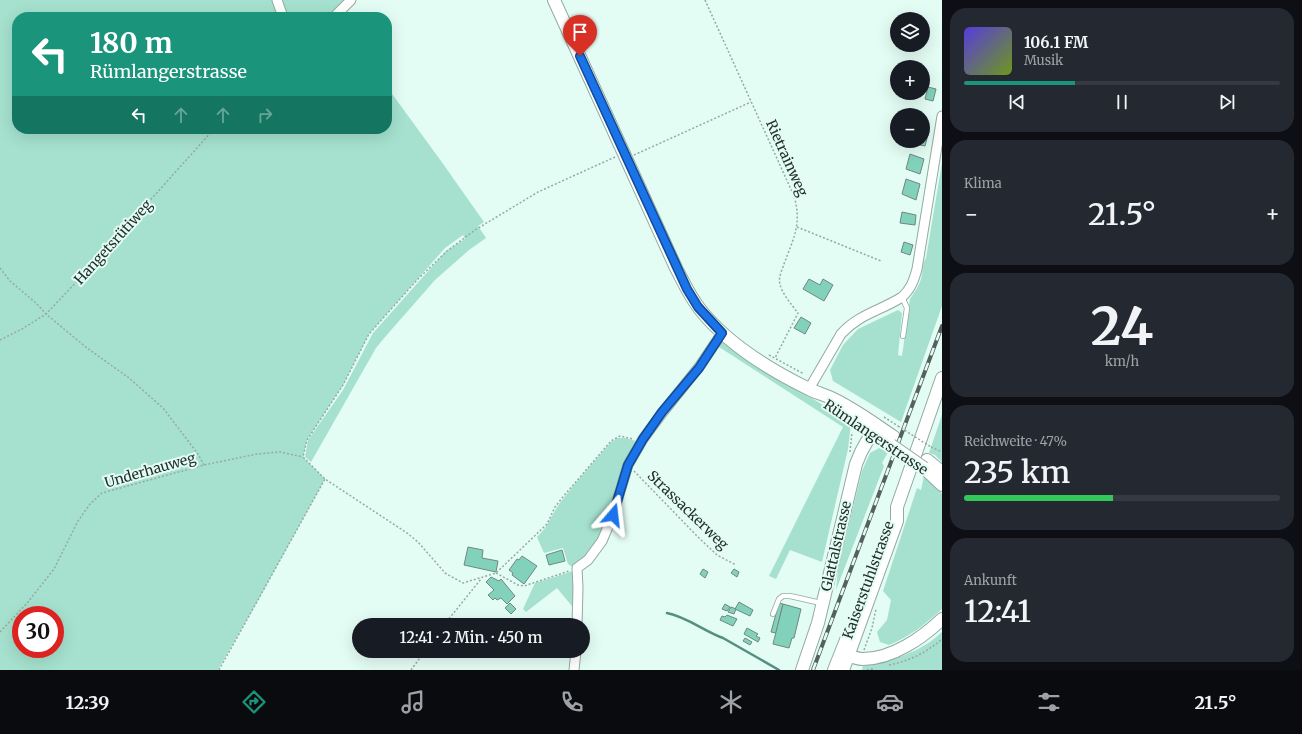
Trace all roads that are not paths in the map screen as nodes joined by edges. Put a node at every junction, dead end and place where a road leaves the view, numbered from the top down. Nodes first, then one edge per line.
1 (277, 0) edge
2 (351, 0) edge
3 (554, 0) edge
4 (281, 12) edge
5 (339, 12) edge
6 (942, 116) edge
7 (902, 297) junction
8 (722, 333) junction
9 (903, 336) dead end
10 (942, 378) edge
11 (812, 385) junction
12 (875, 424) junction
13 (925, 464) junction
14 (942, 472) edge
15 (942, 485) edge
16 (823, 604) junction
17 (773, 614) dead end
18 (577, 618) edge
19 (942, 619) edge
20 (845, 654) junction
21 (575, 658) edge
22 (574, 670) edge
23 (802, 670) edge
24 (834, 670) edge
25 (843, 670) edge

1 - 4 street
2 - 5 street
3 - 8 street, Rümlangerstrasse
6 - 7 street
7 - 9 lane
7 - 11 street
8 - 11 street, Rümlangerstrasse
8 - 18 street
10 - 20 street, Kaiserstuhlstrasse
11 - 12 street, Rümlangerstrasse
12 - 13 street, Rümlangerstrasse
12 - 16 street, Glattalstrasse
13 - 14 street, Rümlangerstrasse
13 - 15 street, Rümlangerstrasse
16 - 17 lane
16 - 23 street, Glattalstrasse
19 - 20 street
20 - 24 street
20 - 25 street
21 - 22 street

